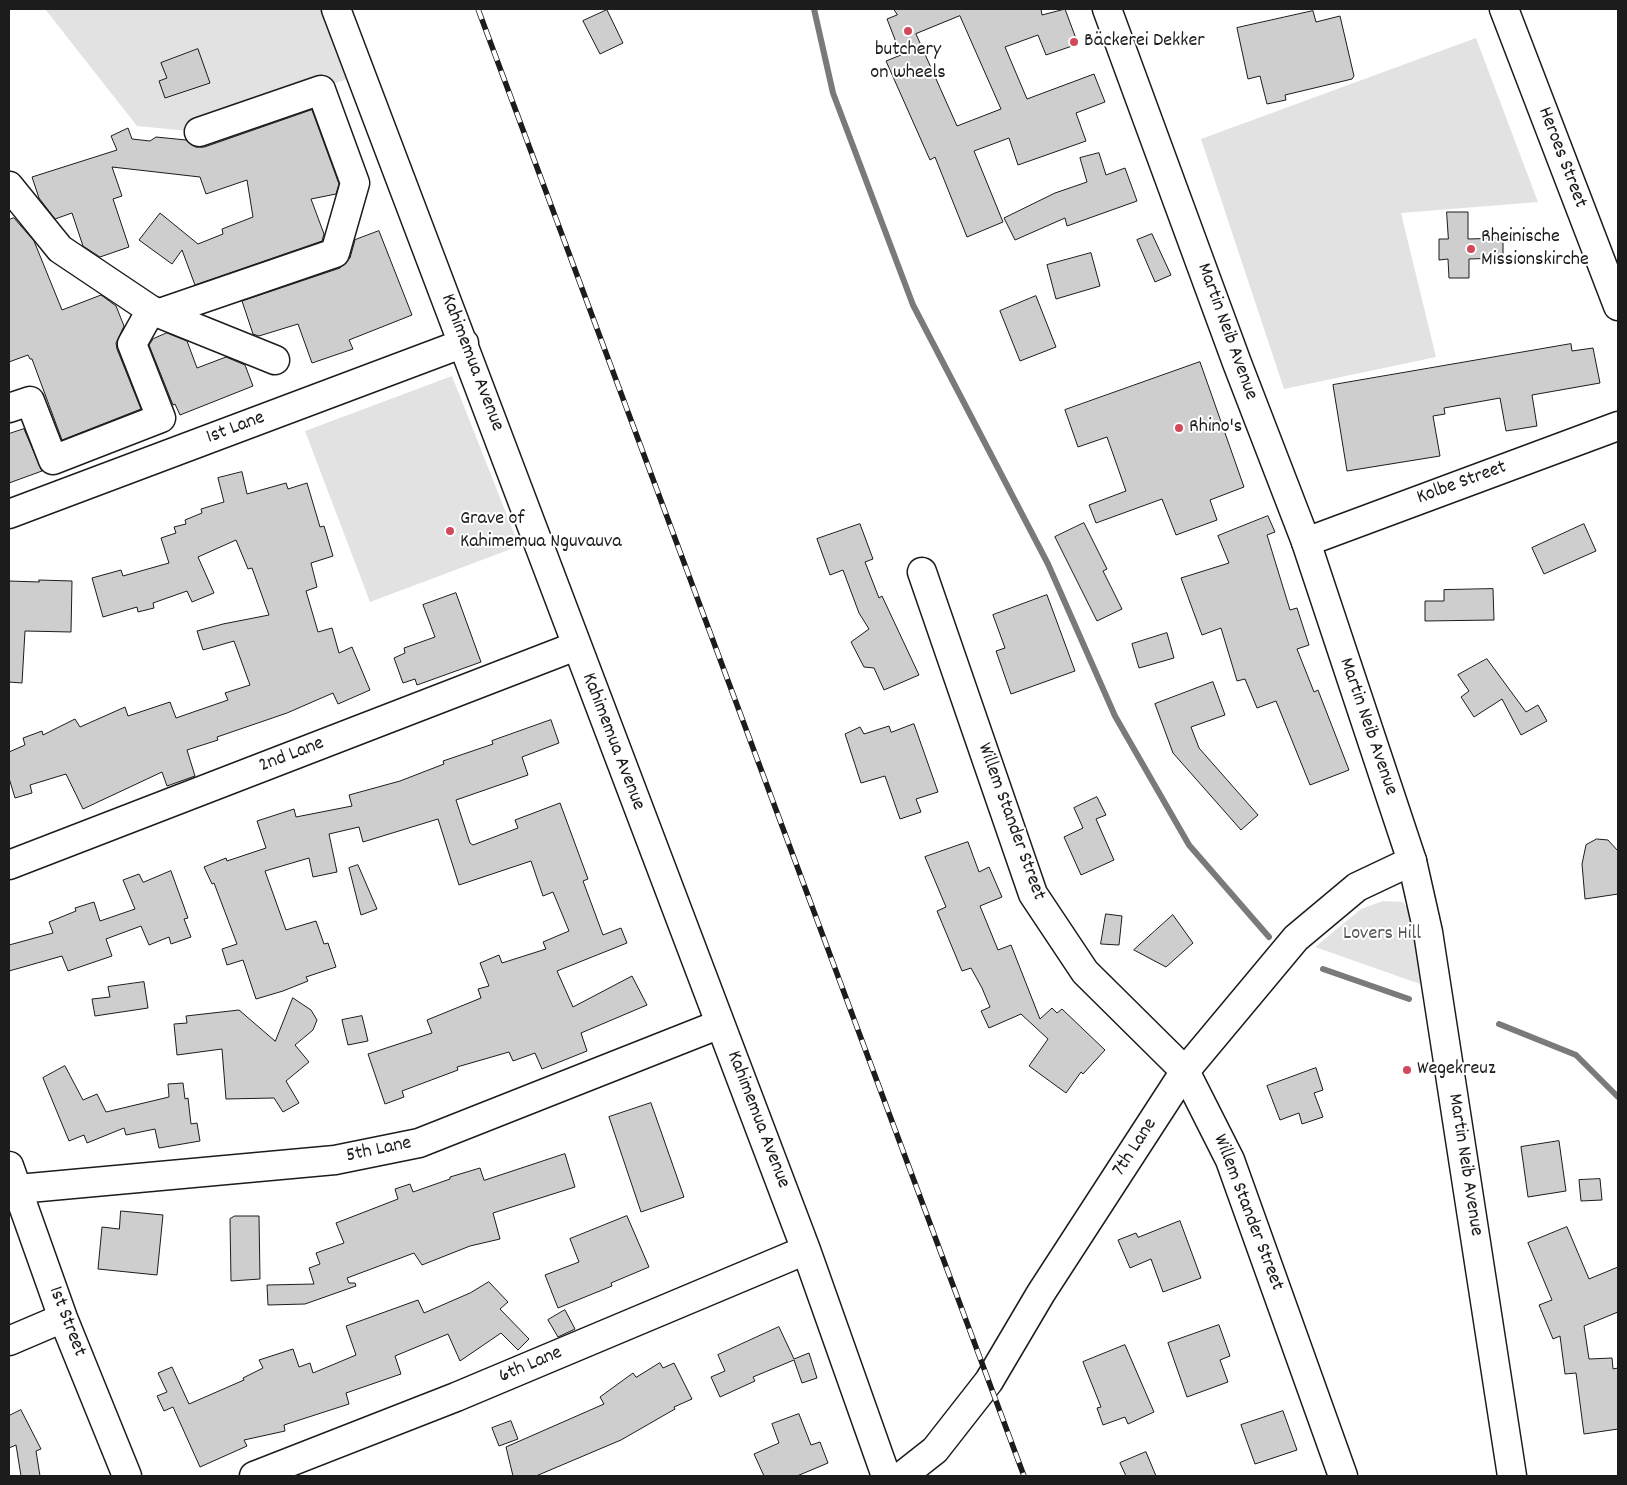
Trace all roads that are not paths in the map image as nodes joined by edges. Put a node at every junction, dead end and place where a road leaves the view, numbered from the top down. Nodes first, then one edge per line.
1 (336, 9) edge
2 (1107, 9) edge
3 (1504, 9) edge
4 (199, 132) dead end
5 (9, 186) edge
6 (1618, 306) edge
7 (156, 312) junction
8 (464, 343) junction
9 (275, 360) dead end
10 (9, 408) edge
11 (1618, 426) edge
12 (9, 514) edge
13 (1306, 542) junction
14 (922, 572) dead end
15 (576, 646) junction
16 (1412, 861) junction
17 (9, 865) edge
18 (720, 1024) junction
19 (1185, 1072) junction
20 (13, 1178) edge
21 (806, 1250) junction
22 (63, 1318) junction
23 (9, 1341) edge
24 (127, 1476) edge
25 (254, 1476) edge
26 (886, 1476) edge
27 (902, 1476) edge
28 (1343, 1476) edge
29 (1512, 1476) edge

1 - 8 street, Kahimemua Avenue
2 - 13 street, Martin Neib Avenue
3 - 6 street, Heroes Street
4 - 7 street
5 - 7 street
7 - 9 street
7 - 10 street
8 - 12 street, 1st Lane
8 - 15 street, Kahimemua Avenue
11 - 13 street, Kolbe Street
13 - 16 street, Martin Neib Avenue
14 - 19 street, Willem Stander Street
15 - 17 street, 2nd Lane
15 - 18 street, Kahimemua Avenue
16 - 19 street, 7th Lane
16 - 29 street, Martin Neib Avenue
18 - 20 street, 5th Lane
18 - 21 street, Kahimemua Avenue
19 - 27 street, 7th Lane
19 - 28 street, Willem Stander Street
20 - 22 street, 1st Street
21 - 25 street, 6th Lane
21 - 26 street, Kahimemua Avenue
22 - 23 street
22 - 24 street, 1st Street

